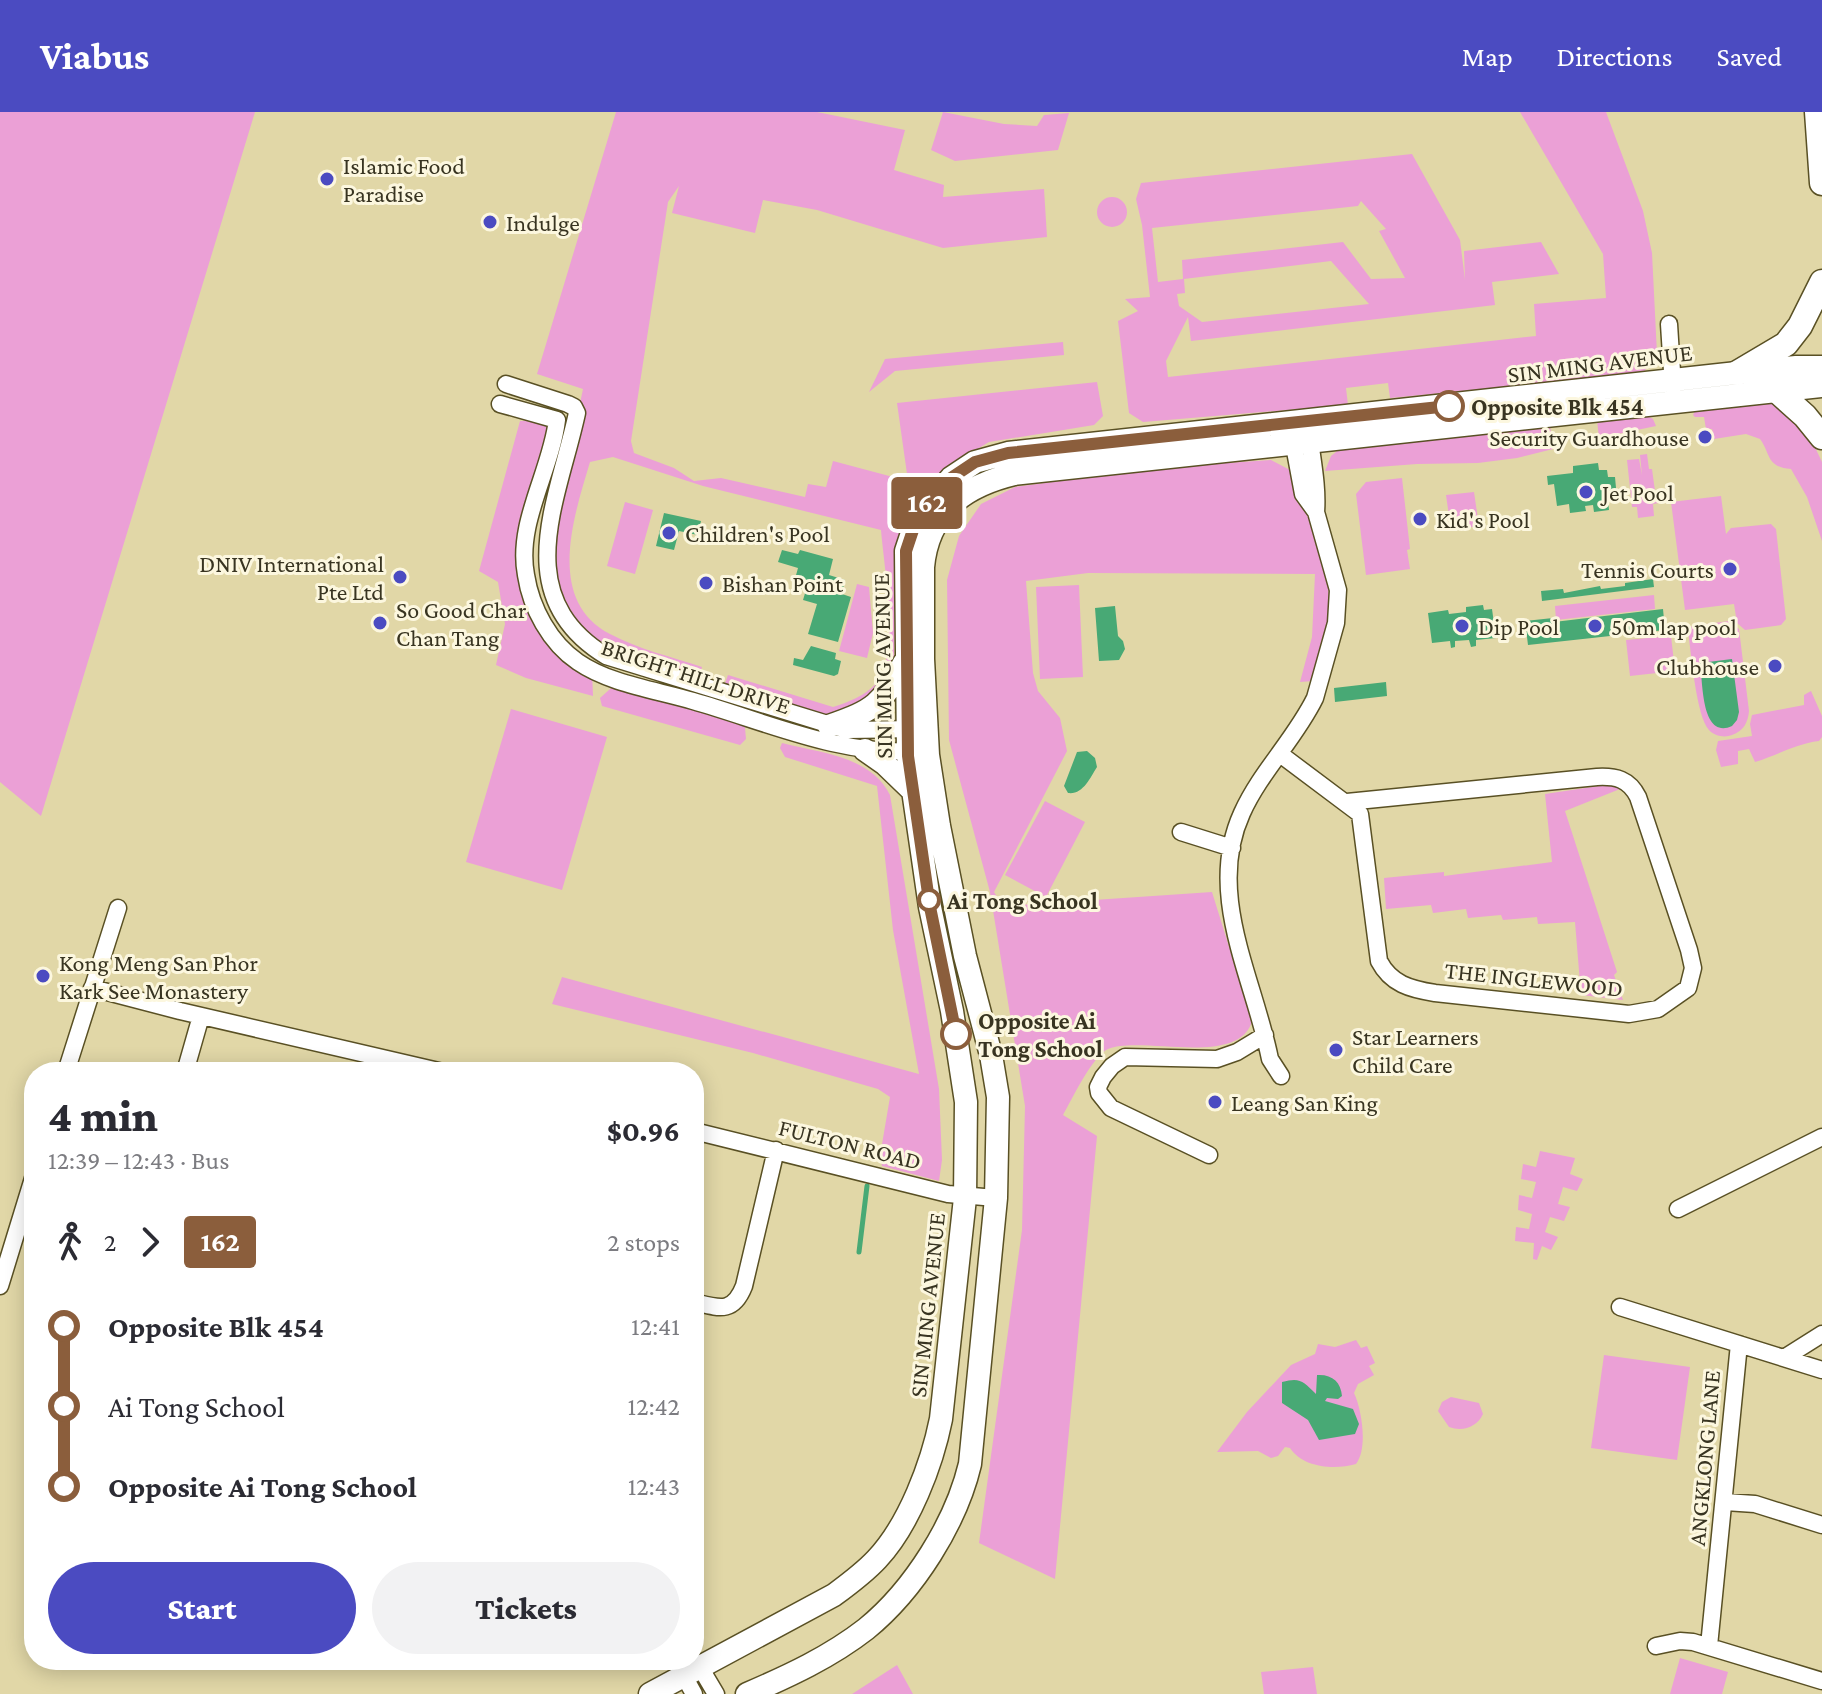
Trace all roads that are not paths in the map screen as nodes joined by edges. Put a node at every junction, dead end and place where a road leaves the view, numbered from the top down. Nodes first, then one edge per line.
1 (1817, 112) edge
2 (1822, 183) edge
3 (1822, 282) edge
4 (1669, 324) dead end
5 (1822, 367) edge
6 (1737, 373) junction
7 (506, 384) dead end
8 (1822, 386) edge
9 (1776, 390) junction
10 (1673, 391) junction
11 (500, 404) dead end
12 (1299, 421) junction
13 (1822, 437) edge
14 (1302, 444) junction
15 (524, 554) junction
16 (546, 565) junction
17 (906, 659) junction
18 (829, 726) junction
19 (917, 740) junction
20 (865, 750) junction
21 (1280, 754) junction
22 (913, 791) junction
23 (1347, 802) junction
24 (1181, 832) dead end
25 (1232, 848) junction
26 (118, 908) dead end
27 (92, 988) junction
28 (201, 1016) junction
29 (1265, 1035) junction
30 (69, 1062) edge
31 (188, 1062) edge
32 (400, 1062) edge
33 (1281, 1076) dead end
34 (704, 1133) edge
35 (1822, 1137) edge
36 (776, 1150) junction
37 (1209, 1155) dead end
38 (965, 1198) junction
39 (996, 1198) junction
40 (24, 1208) edge
41 (1678, 1209) dead end
42 (0, 1286) edge
43 (704, 1304) edge
44 (1620, 1307) dead end
45 (1822, 1334) edge
46 (1739, 1344) junction
47 (1784, 1358) junction
48 (1822, 1370) edge
49 (1725, 1502) junction
50 (1822, 1525) edge
51 (1656, 1646) dead end
52 (1709, 1646) junction
53 (796, 1673) junction
54 (693, 1679) edge
55 (1822, 1681) edge
56 (650, 1694) edge
57 (716, 1694) edge
58 (747, 1694) edge
59 (777, 1694) edge

1 - 2 main road
3 - 6 main road
4 - 10 street
5 - 6 main road, SIN MING AVENUE
6 - 10 main road, SIN MING AVENUE
7 - 16 street, BRIGHT HILL DRIVE
8 - 9 main road, SIN MING AVENUE
9 - 10 main road, SIN MING AVENUE
9 - 13 main road
10 - 12 main road, SIN MING AVENUE
10 - 14 main road, SIN MING AVENUE
11 - 15 street, BRIGHT HILL DRIVE
12 - 14 street
12 - 17 main road, SIN MING AVENUE
14 - 19 main road, SIN MING AVENUE
14 - 21 street
15 - 16 street
15 - 20 street, BRIGHT HILL DRIVE
16 - 18 street, BRIGHT HILL DRIVE
17 - 18 main road
17 - 19 main road, SIN MING AVENUE
18 - 19 street, BRIGHT HILL DRIVE
19 - 20 street, BRIGHT HILL DRIVE
19 - 22 main road, SIN MING AVENUE
19 - 39 main road, SIN MING AVENUE
20 - 22 main road
21 - 23 street, THE INGLEWOOD
21 - 25 street
22 - 38 main road, SIN MING AVENUE
23 - 23 street, THE INGLEWOOD
24 - 25 street
25 - 29 street
26 - 27 street
27 - 28 street
27 - 30 street
28 - 31 street
28 - 32 street
29 - 33 street
29 - 37 street
34 - 36 street, FULTON ROAD
35 - 41 street
36 - 38 street, FULTON ROAD
36 - 43 street
38 - 39 street, FULTON ROAD
38 - 54 main road, SIN MING AVENUE
39 - 53 main road, SIN MING AVENUE
40 - 42 street
44 - 46 street, ANGKLONG LANE
45 - 47 street
46 - 47 street
46 - 49 street, ANGKLONG LANE
47 - 48 street
49 - 50 street
49 - 52 street, ANGKLONG LANE
51 - 52 street
52 - 55 street
53 - 58 main road, SIN MING AVENUE
53 - 59 main road
54 - 56 main road, SIN MING AVENUE
54 - 57 street

